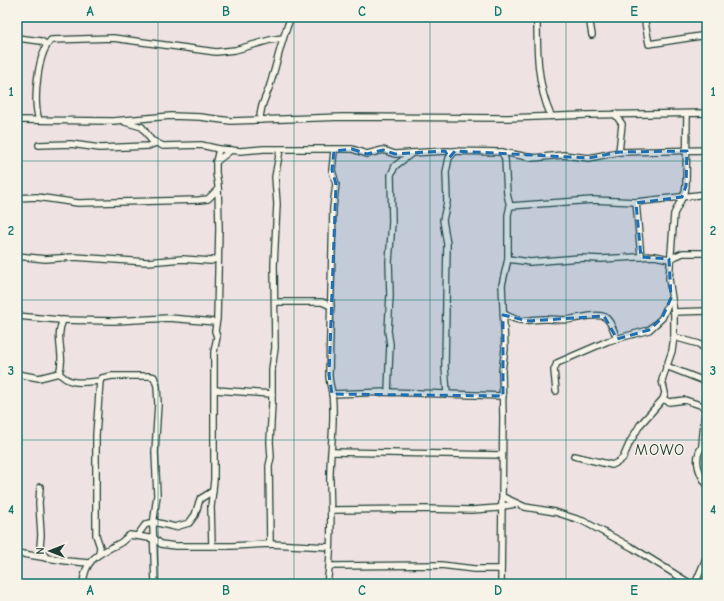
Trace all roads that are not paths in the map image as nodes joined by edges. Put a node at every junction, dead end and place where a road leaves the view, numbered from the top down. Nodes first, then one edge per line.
1 (291, 17) edge
2 (537, 17) edge
3 (589, 17) edge
4 (644, 17) edge
5 (707, 17) edge
6 (707, 22) edge
7 (592, 35) dead end
8 (707, 35) edge
9 (17, 38) edge
10 (282, 38) junction
11 (47, 45) junction
12 (707, 113) edge
13 (615, 114) junction
14 (687, 114) junction
15 (551, 116) junction
16 (17, 120) edge
17 (38, 120) junction
18 (260, 120) junction
19 (135, 122) junction
20 (156, 143) junction
21 (39, 145) dead end
22 (219, 149) junction
23 (231, 150) junction
24 (280, 150) junction
25 (334, 150) junction
26 (707, 150) edge
27 (445, 151) junction
28 (455, 151) junction
29 (687, 151) junction
30 (502, 152) junction
31 (619, 152) junction
32 (412, 153) junction
33 (509, 153) junction
34 (449, 158) junction
35 (505, 160) junction
36 (216, 162) junction
37 (218, 189) junction
38 (707, 194) edge
39 (682, 197) junction
40 (17, 198) edge
41 (208, 199) junction
42 (636, 202) junction
43 (510, 206) junction
44 (218, 210) junction
45 (707, 253) edge
46 (17, 256) edge
47 (640, 257) junction
48 (217, 258) junction
49 (508, 259) junction
50 (669, 259) junction
51 (211, 261) junction
52 (217, 266) junction
53 (671, 298) junction
54 (275, 302) junction
55 (331, 306) junction
56 (707, 311) edge
57 (674, 312) junction
58 (504, 314) junction
59 (17, 316) edge
60 (512, 318) junction
61 (63, 320) junction
62 (216, 322) junction
63 (503, 323) junction
64 (674, 337) junction
65 (616, 339) junction
66 (707, 351) edge
67 (666, 366) junction
68 (17, 374) edge
69 (59, 374) junction
70 (100, 381) junction
71 (707, 382) edge
72 (215, 390) junction
73 (707, 390) edge
74 (556, 391) dead end
75 (388, 392) junction
76 (272, 394) junction
77 (332, 394) junction
78 (447, 394) junction
79 (503, 396) junction
80 (663, 399) junction
81 (706, 407) junction
82 (707, 441) edge
83 (702, 445) junction
84 (332, 452) junction
85 (502, 455) junction
86 (574, 456) dead end
87 (707, 485) edge
88 (40, 487) dead end
89 (213, 490) junction
90 (503, 497) junction
91 (517, 504) junction
92 (503, 506) junction
93 (331, 510) junction
94 (154, 524) junction
95 (137, 536) junction
96 (155, 539) junction
97 (270, 544) junction
98 (212, 545) junction
99 (330, 547) junction
100 (103, 548) junction
101 (17, 553) edge
102 (707, 556) edge
103 (46, 558) junction
104 (89, 563) junction
105 (330, 566) junction
106 (500, 569) junction
107 (83, 584) edge
108 (155, 584) edge
109 (327, 584) edge
110 (501, 584) edge
111 (691, 584) edge
112 (695, 584) edge

1 - 10 street
2 - 15 street
3 - 7 street
4 - 8 street
5 - 6 street
9 - 11 street
10 - 11 street
10 - 18 street
11 - 17 street
12 - 14 street
13 - 14 street
13 - 15 street
13 - 31 street
14 - 29 street
15 - 18 street
16 - 17 street
17 - 19 street
18 - 19 street
19 - 20 street
20 - 21 street
20 - 22 street
22 - 23 street
22 - 36 street
23 - 24 street
23 - 36 street
24 - 25 street
24 - 54 street
25 - 32 street
25 - 55 street
26 - 29 street
27 - 28 street
27 - 32 street
27 - 34 street
28 - 30 street
28 - 34 street
29 - 31 street
29 - 39 street
30 - 33 street
30 - 35 street
31 - 33 street
32 - 75 street
33 - 35 street
34 - 78 street
35 - 43 street
36 - 37 street
37 - 41 street
37 - 44 street
38 - 39 street
39 - 42 street
39 - 50 street
40 - 41 street
41 - 44 street
42 - 43 street
42 - 47 street
43 - 49 street
44 - 48 street
45 - 50 street
46 - 51 street
47 - 49 street
47 - 50 street
48 - 51 street
48 - 52 street
49 - 58 street
50 - 53 street
51 - 52 street
52 - 62 street
53 - 57 street
53 - 65 street
54 - 55 street
54 - 76 street
55 - 77 street
56 - 57 street
57 - 64 street
58 - 60 street
58 - 63 street
59 - 61 street
60 - 63 street
60 - 65 street
61 - 62 street
61 - 69 street
62 - 72 street
63 - 79 street
64 - 66 street
64 - 67 street
65 - 74 street
67 - 71 street
67 - 80 street
68 - 69 street
69 - 70 street
70 - 94 street
70 - 100 street
72 - 76 street
72 - 89 street
73 - 81 street
75 - 77 street
75 - 78 street
76 - 97 street
77 - 84 street
78 - 79 street
79 - 85 street
80 - 81 street
80 - 86 street
81 - 83 street
82 - 83 street
83 - 87 street
84 - 85 street
84 - 93 street
85 - 90 street
88 - 103 street
89 - 94 street
89 - 98 street
90 - 91 street
90 - 92 street
91 - 92 street
91 - 111 street
92 - 93 street
92 - 106 street
93 - 99 street
94 - 95 street
94 - 96 street
95 - 96 street
95 - 100 street
96 - 98 street
96 - 108 street
97 - 98 street
97 - 99 street
99 - 105 street
100 - 104 street
101 - 103 street
102 - 112 street
103 - 104 street
104 - 107 street
105 - 106 street
105 - 109 street
106 - 110 street

